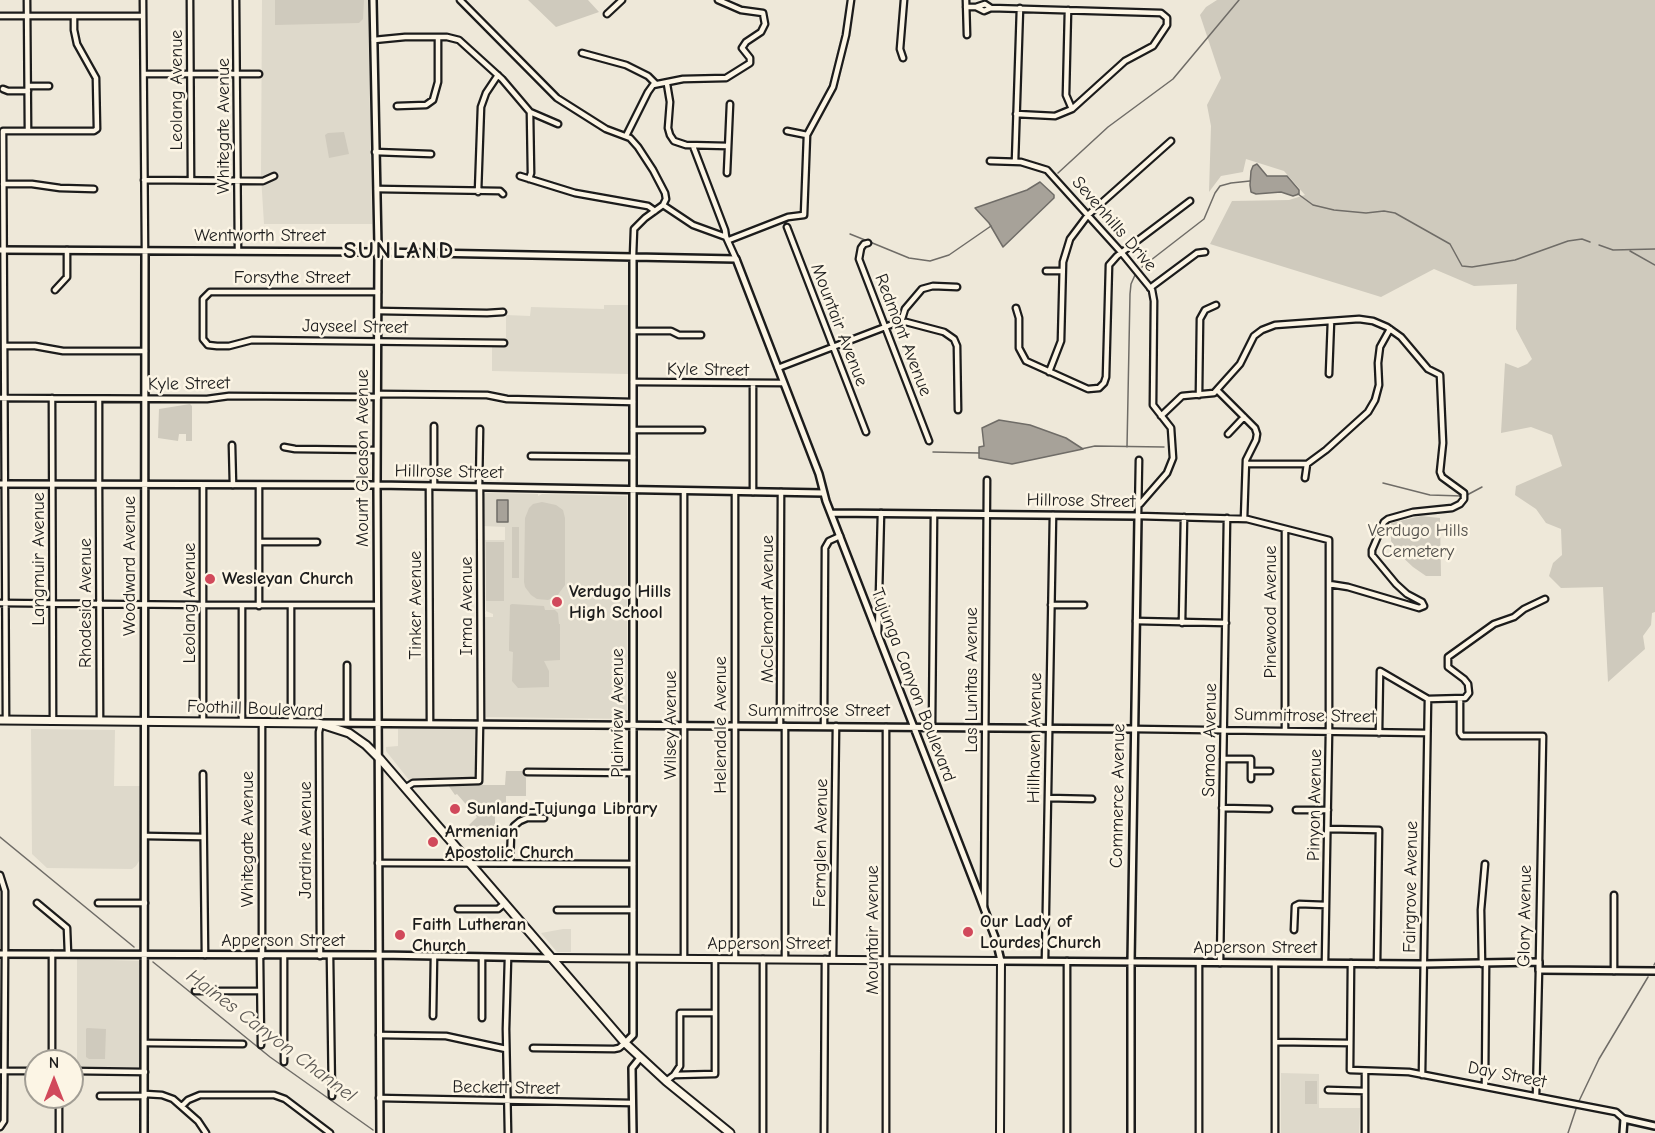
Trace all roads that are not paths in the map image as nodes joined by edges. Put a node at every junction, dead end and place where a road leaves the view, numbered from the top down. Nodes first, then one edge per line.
1 (27, 0) edge
2 (143, 0) edge
3 (190, 0) edge
4 (236, 0) edge
5 (373, 0) edge
6 (460, 0) edge
7 (622, 0) edge
8 (718, 0) edge
9 (850, 0) edge
10 (903, 0) edge
11 (966, 0) edge
12 (966, 7) junction
13 (1020, 8) junction
14 (1068, 10) junction
15 (607, 14) dead end
16 (0, 16) edge
17 (27, 16) junction
18 (74, 16) junction
19 (143, 16) junction
20 (967, 35) dead end
21 (438, 37) junction
22 (374, 40) junction
23 (582, 53) dead end
24 (903, 58) dead end
25 (144, 74) junction
26 (190, 74) junction
27 (237, 74) junction
28 (259, 74) dead end
29 (498, 75) junction
30 (656, 84) junction
31 (667, 84) junction
32 (49, 86) dead end
33 (3, 88) dead end
34 (28, 89) junction
35 (730, 104) dead end
36 (397, 106) dead end
37 (1072, 109) junction
38 (530, 112) junction
39 (1016, 114) junction
40 (558, 124) dead end
41 (2, 131) edge
42 (28, 131) junction
43 (787, 131) dead end
44 (807, 135) junction
45 (626, 136) junction
46 (1171, 141) dead end
47 (693, 146) junction
48 (728, 146) junction
49 (375, 152) junction
50 (431, 154) dead end
51 (990, 161) dead end
52 (1015, 162) junction
53 (727, 173) dead end
54 (520, 176) dead end
55 (274, 177) dead end
56 (529, 179) junction
57 (144, 180) junction
58 (191, 180) junction
59 (237, 180) junction
60 (3, 184) junction
61 (94, 189) dead end
62 (377, 189) junction
63 (478, 192) junction
64 (503, 194) dead end
65 (1190, 201) dead end
66 (663, 205) junction
67 (655, 211) junction
68 (1088, 215) junction
69 (787, 227) dead end
70 (727, 238) junction
71 (868, 243) dead end
72 (2, 250) edge
73 (67, 250) junction
74 (145, 251) junction
75 (238, 251) junction
76 (378, 252) junction
77 (1122, 252) junction
78 (1205, 252) dead end
79 (633, 256) junction
80 (736, 259) junction
81 (1046, 271) dead end
82 (1062, 272) junction
83 (957, 287) dead end
84 (1150, 288) junction
85 (55, 290) dead end
86 (378, 292) junction
87 (1216, 304) dead end
88 (1016, 308) dead end
89 (378, 311) junction
90 (503, 312) dead end
91 (901, 321) junction
92 (1331, 321) junction
93 (885, 327) junction
94 (1390, 329) junction
95 (633, 331) junction
96 (701, 335) dead end
97 (378, 340) junction
98 (504, 343) dead end
99 (206, 344) joint
100 (5, 346) junction
101 (833, 347) junction
102 (145, 351) junction
103 (778, 368) junction
104 (1049, 372) junction
105 (1329, 374) dead end
106 (633, 382) junction
107 (783, 382) junction
108 (753, 384) junction
109 (1217, 390) junction
110 (378, 395) junction
111 (1199, 395) junction
112 (2, 398) edge
113 (52, 398) junction
114 (99, 399) junction
115 (145, 399) junction
116 (633, 402) junction
117 (958, 410) dead end
118 (1161, 416) junction
119 (1244, 417) junction
120 (434, 426) dead end
121 (480, 429) dead end
122 (633, 430) junction
123 (702, 430) dead end
124 (866, 432) dead end
125 (1227, 434) dead end
126 (929, 441) dead end
127 (232, 445) dead end
128 (284, 447) dead end
129 (377, 450) junction
130 (531, 456) dead end
131 (633, 457) junction
132 (1139, 460) dead end
133 (1246, 464) junction
134 (1307, 464) junction
135 (1305, 478) dead end
136 (987, 480) dead end
137 (3, 484) edge
138 (52, 484) junction
139 (99, 484) junction
140 (145, 485) junction
141 (203, 485) junction
142 (233, 485) junction
143 (259, 485) junction
144 (377, 485) junction
145 (432, 486) junction
146 (480, 487) junction
147 (633, 491) junction
148 (684, 492) junction
149 (735, 492) junction
150 (753, 492) junction
151 (782, 492) junction
152 (824, 493) junction
153 (1138, 505) junction
154 (831, 513) junction
155 (881, 513) junction
156 (934, 514) junction
157 (987, 515) junction
158 (1053, 515) junction
159 (1138, 516) junction
160 (1184, 517) junction
161 (1227, 518) junction
162 (1244, 519) junction
163 (1285, 529) junction
164 (840, 536) junction
165 (1329, 540) joint
166 (259, 542) junction
167 (317, 542) dead end
168 (1329, 584) junction
169 (1545, 599) dead end
170 (3, 603) edge
171 (53, 603) junction
172 (99, 604) junction
173 (145, 604) junction
174 (203, 605) junction
175 (377, 605) junction
176 (1051, 605) junction
177 (1084, 605) dead end
178 (242, 606) junction
179 (260, 606) junction
180 (291, 606) junction
181 (1136, 621) junction
182 (1182, 623) junction
183 (1226, 623) junction
184 (878, 635) junction
185 (347, 665) dead end
186 (1428, 699) junction
187 (1461, 699) junction
188 (3, 720) edge
189 (53, 721) junction
190 (100, 721) junction
191 (347, 721) junction
192 (145, 722) junction
193 (203, 722) junction
194 (242, 722) junction
195 (262, 722) junction
196 (291, 722) junction
197 (320, 723) junction
198 (378, 723) junction
199 (430, 723) junction
200 (480, 724) junction
201 (633, 725) junction
202 (684, 725) junction
203 (735, 726) junction
204 (783, 726) junction
205 (824, 726) junction
206 (836, 726) junction
207 (886, 727) junction
208 (914, 727) junction
209 (932, 727) junction
210 (985, 728) junction
211 (1049, 728) junction
212 (1134, 729) junction
213 (1223, 730) junction
214 (1285, 731) junction
215 (1329, 732) junction
216 (1379, 733) junction
217 (1427, 733) junction
218 (378, 756) junction
219 (1223, 759) junction
220 (1251, 771) junction
221 (1270, 771) dead end
222 (527, 772) dead end
223 (633, 773) junction
224 (203, 774) dead end
225 (1251, 779) dead end
226 (405, 788) junction
227 (1048, 798) junction
228 (1092, 799) dead end
229 (1222, 808) junction
230 (1269, 809) dead end
231 (1296, 810) dead end
232 (1328, 810) junction
233 (544, 818) dead end
234 (1328, 829) junction
235 (145, 836) junction
236 (203, 837) junction
237 (378, 863) junction
238 (469, 863) junction
239 (510, 864) junction
240 (633, 864) junction
241 (1485, 864) dead end
242 (0, 875) edge
243 (985, 881) junction
244 (975, 884) junction
245 (1614, 895) dead end
246 (37, 903) dead end
247 (98, 903) dead end
248 (145, 903) junction
249 (504, 904) junction
250 (1326, 905) junction
251 (458, 909) dead end
252 (557, 910) dead end
253 (633, 910) junction
254 (984, 910) junction
255 (1294, 930) dead end
256 (3, 954) edge
257 (52, 954) junction
258 (68, 954) junction
259 (146, 955) junction
260 (205, 955) junction
261 (379, 955) junction
262 (261, 956) junction
263 (284, 956) junction
264 (320, 956) junction
265 (330, 956) junction
266 (434, 956) junction
267 (482, 957) junction
268 (508, 958) junction
269 (551, 958) junction
270 (633, 958) junction
271 (684, 958) junction
272 (715, 958) junction
273 (735, 959) junction
274 (763, 959) junction
275 (785, 959) junction
276 (825, 959) junction
277 (833, 959) junction
278 (887, 960) junction
279 (1001, 961) junction
280 (1045, 961) junction
281 (1067, 961) junction
282 (1131, 962) junction
283 (1539, 962) junction
284 (1199, 963) junction
285 (1220, 963) junction
286 (1275, 963) junction
287 (1325, 963) junction
288 (1351, 963) junction
289 (1377, 964) junction
290 (1424, 964) junction
291 (1484, 964) junction
292 (1539, 970) junction
293 (1614, 971) junction
294 (1655, 971) edge
295 (195, 991) dead end
296 (260, 992) junction
297 (715, 1013) junction
298 (433, 1016) dead end
299 (482, 1018) dead end
300 (379, 1035) junction
301 (625, 1042) junction
302 (1275, 1042) junction
303 (145, 1043) junction
304 (1350, 1043) junction
305 (243, 1044) dead end
306 (261, 1045) dead end
307 (532, 1048) dead end
308 (52, 1049) edge
309 (506, 1049) junction
310 (640, 1058) junction
311 (284, 1062) dead end
312 (2, 1071) edge
313 (24, 1071) edge
314 (84, 1071) edge
315 (1365, 1071) junction
316 (145, 1072) junction
317 (674, 1075) junction
318 (1422, 1075) junction
319 (666, 1081) junction
320 (1485, 1086) junction
321 (1328, 1090) dead end
322 (1365, 1091) junction
323 (145, 1095) junction
324 (100, 1096) dead end
325 (332, 1096) dead end
326 (1536, 1096) junction
327 (379, 1098) junction
328 (508, 1102) junction
329 (632, 1103) junction
330 (182, 1106) junction
331 (59, 1109) edge
332 (1624, 1119) junction
333 (1655, 1126) edge
334 (0, 1127) edge
335 (633, 1130) edge
336 (59, 1133) edge
337 (144, 1133) edge
338 (206, 1133) edge
339 (330, 1133) edge
340 (380, 1133) edge
341 (508, 1133) edge
342 (640, 1133) edge
343 (730, 1133) edge
344 (763, 1133) edge
345 (824, 1133) edge
346 (886, 1133) edge
347 (1000, 1133) edge
348 (1067, 1133) edge
349 (1131, 1133) edge
350 (1199, 1133) edge
351 (1275, 1133) edge
352 (1365, 1133) edge
353 (1623, 1133) edge

1 - 17 street
2 - 19 street, Woodward Avenue
3 - 26 street, Leolang Avenue
4 - 27 street, Whitegate Avenue
5 - 22 street, Mount Gleason Avenue
6 - 45 street
7 - 15 street
8 - 31 street
9 - 44 street
10 - 24 street
11 - 12 street
12 - 13 street
12 - 20 street
13 - 14 street
13 - 39 street
14 - 37 street
14 - 37 street
16 - 17 street
17 - 18 street
17 - 34 street
18 - 19 street
18 - 42 street
19 - 25 street, Woodward Avenue
21 - 22 street
21 - 29 street
21 - 36 street
22 - 49 street, Mount Gleason Avenue
23 - 30 street
25 - 26 street
25 - 57 street, Woodward Avenue
26 - 27 street
26 - 58 street, Leolang Avenue
27 - 28 street
27 - 59 street, Whitegate Avenue
29 - 38 street
29 - 63 street
30 - 31 street
30 - 45 street
31 - 47 street
32 - 34 street
33 - 34 street
34 - 42 street
35 - 48 street
37 - 39 street
38 - 40 street
38 - 56 street
39 - 52 street
41 - 42 street
41 - 60 street
43 - 44 street
44 - 70 street
45 - 66 street
46 - 68 street
47 - 48 street
47 - 70 street
48 - 53 street
49 - 50 street
49 - 62 street, Mount Gleason Avenue
51 - 52 street, Sevenhills Drive
52 - 68 street, Sevenhills Drive
54 - 56 street
55 - 59 street
56 - 67 street
57 - 58 street
57 - 74 street, Woodward Avenue
58 - 59 street
59 - 75 street, Whitegate Avenue
60 - 61 street
60 - 72 street
62 - 63 street
62 - 76 street, Mount Gleason Avenue
63 - 64 street
65 - 77 street
66 - 67 street
66 - 70 street
67 - 79 street, Plainview Avenue
68 - 77 street, Sevenhills Drive
68 - 82 street
69 - 101 street, Mountair Avenue
70 - 80 street
71 - 93 street, Redmont Avenue
72 - 73 street, Wentworth Street
72 - 100 street
73 - 74 street, Wentworth Street
73 - 85 street
74 - 75 street, Wentworth Street
74 - 102 street, Woodward Avenue
75 - 76 street, Wentworth Street
76 - 79 street, Wentworth Street
76 - 86 street, Mount Gleason Avenue
77 - 84 street, Sevenhills Drive
77 - 104 street
78 - 84 street
79 - 80 street, Wentworth Street
79 - 95 street, Plainview Avenue
80 - 103 street, Tujunga Canyon Boulevard
81 - 82 street
82 - 104 street
83 - 91 street
84 - 118 street, Sevenhills Drive
86 - 89 street, Mount Gleason Avenue
86 - 99 street, Forsythe Street
87 - 111 street
88 - 104 street
89 - 90 street
89 - 97 street, Mount Gleason Avenue
91 - 93 street
91 - 117 street
92 - 94 street
92 - 105 street
92 - 109 street
93 - 101 street
93 - 126 street, Redmont Avenue
94 - 134 street
94 - 168 street
95 - 96 street
95 - 106 street, Plainview Avenue
97 - 98 street, Jayseel Street
97 - 99 street, Jayseel Street
97 - 110 street, Mount Gleason Avenue
100 - 102 street
100 - 112 street
101 - 103 street
101 - 124 street, Mountair Avenue
102 - 115 street, Woodward Avenue
103 - 107 street, Tujunga Canyon Boulevard
106 - 108 street, Kyle Street
106 - 116 street, Plainview Avenue
107 - 108 street, Kyle Street
107 - 152 street, Tujunga Canyon Boulevard
108 - 150 street
109 - 111 street
109 - 119 street
110 - 115 street, Kyle Street
110 - 116 street, Kyle Street
110 - 129 street, Mount Gleason Avenue
111 - 118 street
112 - 113 street, Kyle Street
112 - 137 street
113 - 114 street, Kyle Street
113 - 138 street, Langmuir Avenue
114 - 115 street, Kyle Street
114 - 139 street, Rhodesia Avenue
115 - 140 street, Woodward Avenue
116 - 122 street, Plainview Avenue
118 - 153 street, Sevenhills Drive
119 - 125 street
119 - 133 street
120 - 145 street, Tinker Avenue
121 - 146 street, Irma Avenue
122 - 123 street
122 - 131 street, Plainview Avenue
127 - 142 street
128 - 129 street
129 - 144 street, Mount Gleason Avenue
130 - 131 street
131 - 147 street, Plainview Avenue
132 - 153 street, Commerce Avenue
133 - 134 street
133 - 162 street
134 - 135 street
136 - 157 street, Las Lunitas Avenue
137 - 138 street, Hillrose Street
137 - 170 street
138 - 139 street, Hillrose Street
138 - 171 street, Langmuir Avenue
139 - 140 street, Hillrose Street
139 - 172 street, Rhodesia Avenue
140 - 141 street, Hillrose Street
140 - 173 street, Woodward Avenue
141 - 142 street, Hillrose Street
141 - 174 street, Leolang Avenue
142 - 143 street, Hillrose Street
143 - 144 street, Hillrose Street
143 - 166 street
144 - 145 street, Hillrose Street
144 - 175 street, Mount Gleason Avenue
145 - 146 street, Hillrose Street
145 - 199 street, Tinker Avenue
146 - 147 street, Hillrose Street
146 - 200 street, Irma Avenue
147 - 148 street, Hillrose Street
147 - 201 street, Plainview Avenue
148 - 149 street, Hillrose Street
148 - 202 street, Wilsey Avenue
149 - 150 street, Hillrose Street
149 - 203 street, Helendale Avenue
150 - 151 street, Hillrose Street
151 - 152 street, Hillrose Street
151 - 204 street, McClemont Avenue
152 - 154 street, Tujunga Canyon Boulevard
153 - 159 street, Commerce Avenue
154 - 155 street, Hillrose Street
154 - 164 street, Tujunga Canyon Boulevard
155 - 156 street, Hillrose Street
155 - 184 street
156 - 157 street, Hillrose Street
156 - 209 street
157 - 158 street, Hillrose Street
157 - 210 street, Las Lunitas Avenue
158 - 159 street, Hillrose Street
158 - 176 street, Hillhaven Avenue
159 - 160 street, Hillrose Street
159 - 181 street, Commerce Avenue
160 - 161 street, Hillrose Street
160 - 182 street
161 - 162 street, Hillrose Street
161 - 183 street, Samoa Avenue
162 - 163 street, Hillrose Street
163 - 165 street, Hillrose Street
163 - 214 street, Pinewood Avenue
164 - 184 street, Tujunga Canyon Boulevard
164 - 205 street
165 - 168 street, Pinyon Avenue
166 - 167 street
166 - 179 street
168 - 215 street, Pinyon Avenue
169 - 187 street
170 - 171 street
170 - 188 street
171 - 172 street
171 - 189 street, Langmuir Avenue
172 - 173 street
172 - 190 street, Rhodesia Avenue
173 - 174 street
173 - 192 street, Woodward Avenue
174 - 178 street
174 - 193 street, Leolang Avenue
175 - 180 street
175 - 198 street, Mount Gleason Avenue
176 - 177 street
176 - 211 street, Hillhaven Avenue
178 - 179 street
178 - 194 street
179 - 180 street
180 - 196 street
181 - 182 street
181 - 212 street, Commerce Avenue
182 - 183 street
183 - 213 street, Samoa Avenue
184 - 208 street, Tujunga Canyon Boulevard
185 - 191 street
186 - 187 street
186 - 216 street
186 - 217 street, Fairgrove Avenue
187 - 283 street, Glory Avenue
188 - 189 main road, Foothill Boulevard
189 - 190 main road, Foothill Boulevard
190 - 192 main road, Foothill Boulevard
191 - 197 street, Summitrose Street
191 - 198 street, Summitrose Street
192 - 193 main road, Foothill Boulevard
192 - 235 street, Woodward Avenue
193 - 194 main road, Foothill Boulevard
194 - 195 main road, Foothill Boulevard
195 - 196 main road, Foothill Boulevard
195 - 262 street, Whitegate Avenue
196 - 197 main road, Foothill Boulevard
197 - 218 main road, Foothill Boulevard
197 - 264 street, Jardine Avenue
198 - 199 street, Summitrose Street
198 - 218 street, Mount Gleason Avenue
199 - 200 street, Summitrose Street
200 - 201 street, Summitrose Street
200 - 226 street, Irma Avenue
201 - 202 street, Summitrose Street
201 - 223 street, Plainview Avenue
202 - 203 street, Summitrose Street
202 - 271 street, Wilsey Avenue
203 - 204 street, Summitrose Street
203 - 273 street, Helendale Avenue
204 - 205 street, Summitrose Street
204 - 275 street, McClemont Avenue
205 - 206 street, Summitrose Street
206 - 207 street, Summitrose Street
206 - 277 street, Fernglen Avenue
207 - 208 street, Summitrose Street
207 - 278 street, Mountair Avenue
208 - 209 street, Summitrose Street
208 - 244 street, Tujunga Canyon Boulevard
209 - 210 street, Summitrose Street
210 - 211 street, Summitrose Street
210 - 243 street, Las Lunitas Avenue
211 - 212 street, Summitrose Street
211 - 227 street, Hillhaven Avenue
212 - 213 street, Summitrose Street
212 - 282 street, Commerce Avenue
213 - 214 street, Summitrose Street
213 - 219 street, Samoa Avenue
214 - 215 street, Summitrose Street
215 - 216 street, Summitrose Street
215 - 232 street, Pinyon Avenue
216 - 217 street, Summitrose Street
217 - 290 street, Fairgrove Avenue
218 - 226 main road, Foothill Boulevard
218 - 237 street, Mount Gleason Avenue
219 - 220 street
219 - 229 street, Samoa Avenue
220 - 221 street
220 - 225 street
222 - 223 street
223 - 240 street, Plainview Avenue
224 - 236 street
226 - 238 main road, Foothill Boulevard
227 - 228 street
227 - 280 street, Hillhaven Avenue
229 - 230 street
229 - 285 street, Samoa Avenue
231 - 232 street
232 - 234 street, Pinyon Avenue
233 - 239 street
234 - 250 street, Pinyon Avenue
234 - 289 street
235 - 236 street
235 - 248 street, Woodward Avenue
236 - 260 street
237 - 238 street
237 - 261 street, Mount Gleason Avenue
238 - 239 street
238 - 249 main road, Foothill Boulevard
239 - 240 street
240 - 253 street, Plainview Avenue
241 - 291 street
242 - 256 street
243 - 244 street
243 - 254 street, Las Lunitas Avenue
244 - 254 street, Tujunga Canyon Boulevard
245 - 293 street
246 - 258 street
247 - 248 street
248 - 259 street, Woodward Avenue
249 - 251 street
249 - 269 main road, Foothill Boulevard
250 - 255 street
250 - 287 street, Pinyon Avenue
252 - 253 street
253 - 270 street, Plainview Avenue
254 - 279 street, Tujunga Canyon Boulevard
256 - 257 street, Apperson Street
256 - 312 street
257 - 258 street, Apperson Street
257 - 308 street
258 - 259 street, Apperson Street
259 - 260 street, Apperson Street
259 - 303 street, Woodward Avenue
260 - 262 street, Apperson Street
261 - 265 street, Apperson Street
261 - 266 street, Apperson Street
261 - 300 street, Mount Gleason Avenue
262 - 263 street, Apperson Street
262 - 296 street, Whitegate Avenue
263 - 264 street, Apperson Street
263 - 311 street
264 - 265 street, Apperson Street
265 - 325 street
266 - 267 street, Apperson Street
266 - 298 street
267 - 268 street, Apperson Street
267 - 299 street
268 - 269 street, Apperson Street
268 - 309 street
269 - 270 main road, Apperson Street
269 - 301 main road, Foothill Boulevard
270 - 271 main road, Apperson Street
270 - 301 street, Plainview Avenue
271 - 272 main road, Apperson Street
272 - 273 main road, Apperson Street
272 - 297 street
273 - 274 main road, Apperson Street
274 - 275 main road, Apperson Street
274 - 344 street
275 - 276 main road, Apperson Street
276 - 277 main road, Apperson Street
276 - 345 street
277 - 278 main road, Apperson Street
278 - 279 main road, Apperson Street
278 - 346 street, Mountair Avenue
279 - 280 street, Apperson Street
279 - 347 main road, Tujunga Canyon Boulevard
280 - 281 street, Apperson Street
281 - 282 street, Apperson Street
281 - 348 street
282 - 284 street, Apperson Street
282 - 349 street, Commerce Avenue
283 - 291 street, Apperson Street
283 - 292 street, Glory Avenue
284 - 285 street, Apperson Street
284 - 350 street
285 - 286 street, Apperson Street
286 - 287 street, Apperson Street
286 - 302 street
287 - 288 street, Apperson Street
288 - 289 street, Apperson Street
288 - 304 street
289 - 290 street, Apperson Street
290 - 291 street, Apperson Street
290 - 318 street, Fairgrove Avenue
291 - 320 street
292 - 293 street
292 - 326 street, Glory Avenue
293 - 294 street
295 - 296 street
296 - 306 street, Whitegate Avenue
297 - 317 street
297 - 317 street
300 - 309 street
300 - 327 street, Mount Gleason Avenue
301 - 307 street
301 - 310 main road, Foothill Boulevard
302 - 304 street
302 - 351 street
303 - 305 street
303 - 316 street, Woodward Avenue
304 - 315 street, Day Street
309 - 328 street
310 - 319 main road, Foothill Boulevard
310 - 329 street
312 - 313 street
312 - 334 street
314 - 316 street
315 - 318 street, Day Street
315 - 322 street
316 - 323 street, Woodward Avenue
317 - 319 street
318 - 320 street, Day Street
319 - 343 main road, Foothill Boulevard
320 - 326 street, Day Street
321 - 322 street
322 - 352 street
323 - 324 street
323 - 330 street
323 - 337 street, Woodward Avenue
326 - 332 street, Day Street
327 - 328 street, Beckett Street
327 - 340 street, Mount Gleason Avenue
328 - 329 street, Beckett Street
328 - 341 street
329 - 335 street
330 - 338 street
330 - 339 street
331 - 336 street
332 - 333 street, Day Street
332 - 353 street
335 - 342 street

